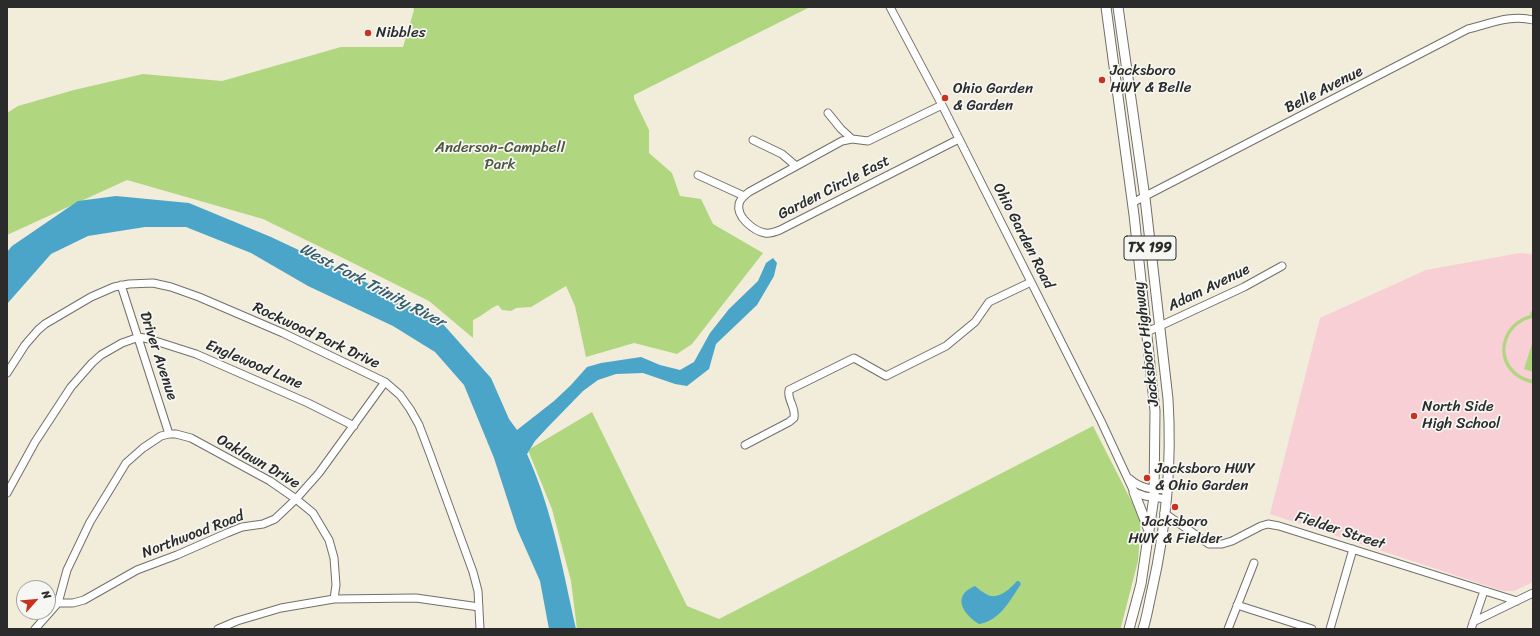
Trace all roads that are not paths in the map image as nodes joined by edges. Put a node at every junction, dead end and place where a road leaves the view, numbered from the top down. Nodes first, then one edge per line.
1 (890, 7) edge
2 (1106, 7) edge
3 (1118, 7) edge
4 (1533, 20) edge
5 (1109, 36) junction
6 (1122, 36) junction
7 (942, 104) junction
8 (828, 113) dead end
9 (852, 139) junction
10 (960, 139) junction
11 (753, 140) dead end
12 (796, 166) junction
13 (698, 175) dead end
14 (744, 196) junction
15 (1144, 198) junction
16 (1132, 203) junction
17 (1282, 266) dead end
18 (1031, 282) junction
19 (121, 285) junction
20 (1159, 326) junction
21 (1147, 332) junction
22 (139, 337) junction
23 (7, 373) edge
24 (385, 382) junction
25 (354, 426) junction
26 (169, 434) junction
27 (745, 445) dead end
28 (1128, 478) junction
29 (1134, 492) junction
30 (7, 493) edge
31 (1154, 493) junction
32 (1167, 494) junction
33 (296, 499) junction
34 (1164, 513) junction
35 (1149, 532) junction
36 (1353, 549) junction
37 (1254, 563) dead end
38 (1484, 591) junction
39 (1533, 593) edge
40 (334, 599) junction
41 (58, 602) junction
42 (1517, 602) junction
43 (1237, 605) junction
44 (479, 607) junction
45 (1472, 625) edge
46 (35, 629) edge
47 (218, 629) edge
48 (480, 629) edge
49 (1129, 629) edge
50 (1143, 629) edge
51 (1228, 629) edge
52 (1312, 629) edge
53 (1330, 629) edge

1 - 7 street, Ohio Garden Road
2 - 5 main road, Jacksboro Highway / TX 199
3 - 6 main road, Jacksboro Highway / TX 199
4 - 15 street, Belle Avenue
5 - 6 main road
5 - 16 main road, Jacksboro Highway / TX 199
6 - 15 main road, Jacksboro Highway / TX 199
7 - 9 street
7 - 10 street, Ohio Garden Road
8 - 9 street
9 - 12 street
10 - 14 street, Garden Circle East
10 - 18 street, Ohio Garden Road
11 - 12 street
12 - 14 street
13 - 14 street
15 - 16 street, Belle Avenue
15 - 20 main road, Jacksboro Highway / TX 199
16 - 21 main road, Jacksboro Highway / TX 199
17 - 20 street, Adam Avenue
18 - 27 street
18 - 28 street, Ohio Garden Road
19 - 22 street, Driver Avenue
19 - 23 street, Rockwood Park Drive
19 - 24 street, Rockwood Park Drive
20 - 21 street, Adam Avenue
20 - 32 main road, Jacksboro Highway / TX 199
21 - 31 main road, Jacksboro Highway / TX 199
22 - 25 street, Englewood Lane
22 - 26 street, Driver Avenue
22 - 30 street
24 - 25 street, Northwood Road
24 - 44 street, Rockwood Park Drive
25 - 33 street, Northwood Road
26 - 33 street, Oaklawn Drive
26 - 41 street
28 - 29 street, Ohio Garden Road
28 - 31 street
29 - 31 street
29 - 35 main road
31 - 32 street
31 - 35 main road, Jacksboro Highway / TX 199
32 - 34 main road, Jacksboro Highway / TX 199
33 - 40 street, Oaklawn Drive
33 - 41 street, Northwood Road
34 - 36 street, Fielder Street
34 - 50 main road, Jacksboro Highway / TX 199
35 - 49 main road, Jacksboro Highway / TX 199
36 - 38 street, Fielder Street
36 - 53 street
37 - 43 street
38 - 42 street, Fielder Street
38 - 45 street
39 - 42 street
40 - 44 street
40 - 47 street
41 - 46 street
42 - 45 street
43 - 51 street
43 - 52 street
44 - 48 street, Rockwood Park Drive

